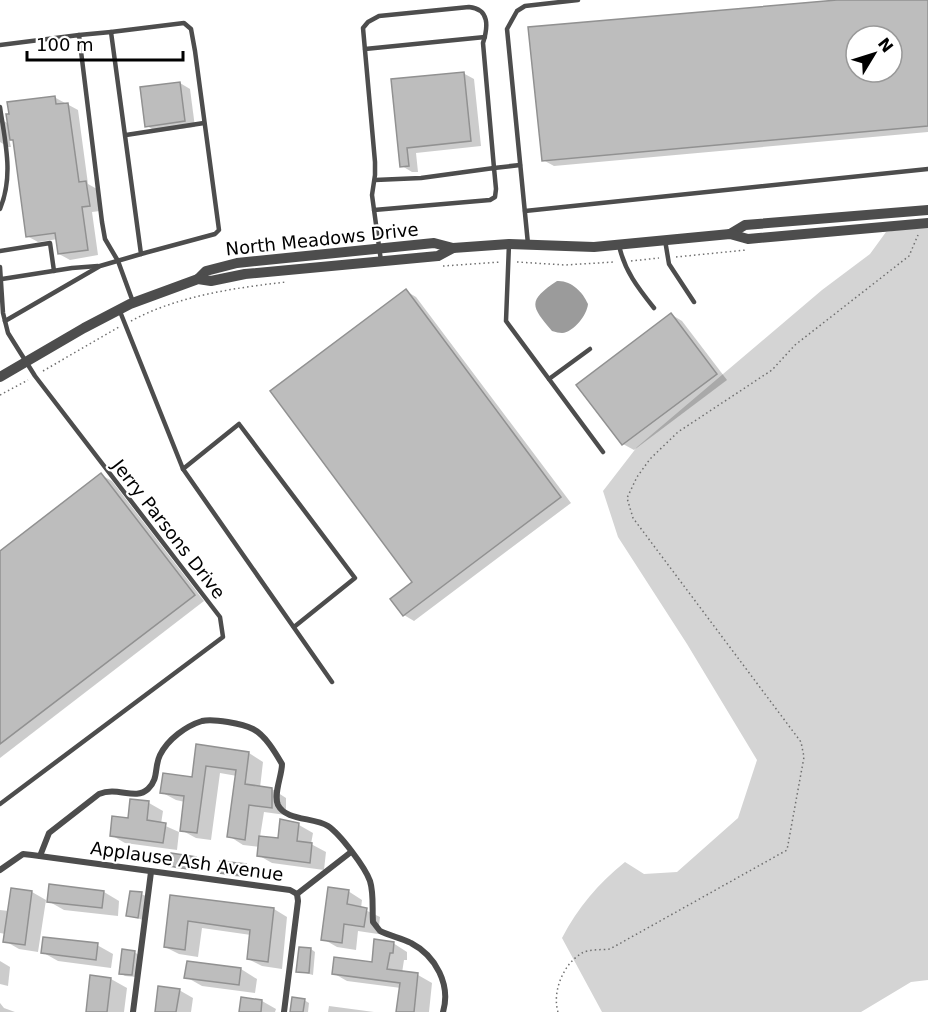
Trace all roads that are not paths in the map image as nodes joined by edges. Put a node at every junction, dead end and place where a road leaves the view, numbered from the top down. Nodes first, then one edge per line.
1 (578, 0) edge
2 (111, 32) junction
3 (79, 35) junction
4 (485, 37) junction
5 (0, 45) edge
6 (365, 48) junction
7 (0, 107) edge
8 (204, 123) junction
9 (126, 135) junction
10 (520, 165) junction
11 (494, 168) junction
12 (928, 169) edge
13 (375, 180) junction
14 (0, 209) edge
15 (374, 210) junction
16 (928, 210) edge
17 (525, 211) junction
18 (926, 223) edge
19 (730, 234) junction
20 (665, 240) junction
21 (509, 244) junction
22 (528, 244) junction
23 (619, 245) junction
24 (453, 248) junction
25 (379, 249) junction
26 (0, 251) edge
27 (141, 254) junction
28 (118, 261) junction
29 (381, 261) junction
30 (0, 266) edge
31 (100, 266) junction
32 (54, 271) junction
33 (2, 279) junction
34 (198, 279) junction
35 (133, 302) junction
36 (694, 302) dead end
37 (654, 308) dead end
38 (119, 309) junction
39 (5, 321) junction
40 (590, 349) dead end
41 (26, 362) junction
42 (0, 377) edge
43 (549, 379) junction
44 (603, 452) dead end
45 (183, 469) junction
46 (294, 627) junction
47 (332, 682) dead end
48 (0, 804) edge
49 (351, 852) junction
50 (40, 856) junction
51 (0, 870) edge
52 (152, 872) junction
53 (297, 894) junction
54 (133, 1012) edge
55 (284, 1012) edge
56 (442, 1012) edge

1 - 10 lane
2 - 3 lane
2 - 8 lane
2 - 9 lane
3 - 5 lane
3 - 28 lane
4 - 6 lane
4 - 6 lane
4 - 11 lane
6 - 13 lane
7 - 14 lane
8 - 9 lane
8 - 27 lane
9 - 27 lane
10 - 11 lane
10 - 17 lane
11 - 13 lane
11 - 15 lane
12 - 17 lane
13 - 15 lane
15 - 25 lane
16 - 19 street, North Meadows Drive
17 - 22 lane
18 - 19 street, North Meadows Drive
19 - 20 street, North Meadows Drive
20 - 23 street, North Meadows Drive
20 - 36 lane
21 - 22 street, North Meadows Drive
21 - 24 street, North Meadows Drive
21 - 43 lane
22 - 23 street, North Meadows Drive
23 - 37 lane
24 - 25 street, North Meadows Drive
24 - 29 street, North Meadows Drive
25 - 29 lane
25 - 34 street, North Meadows Drive
26 - 32 lane
27 - 28 lane
28 - 31 lane
28 - 35 lane
29 - 34 street, North Meadows Drive
30 - 33 lane
31 - 32 lane
31 - 39 lane
32 - 33 lane
33 - 39 lane
34 - 35 street, North Meadows Drive
35 - 38 street, North Meadows Drive
38 - 41 street, North Meadows Drive
38 - 45 lane
39 - 41 lane, Jerry Parsons Drive
40 - 43 lane
41 - 42 street, North Meadows Drive
41 - 48 lane, Jerry Parsons Drive
43 - 44 lane
45 - 46 lane
45 - 46 lane
46 - 47 lane
49 - 50 street
49 - 53 street, Applause Ash Avenue
49 - 56 street
50 - 51 street
50 - 52 street, Applause Ash Avenue
52 - 53 street, Applause Ash Avenue
52 - 54 street
53 - 55 street

